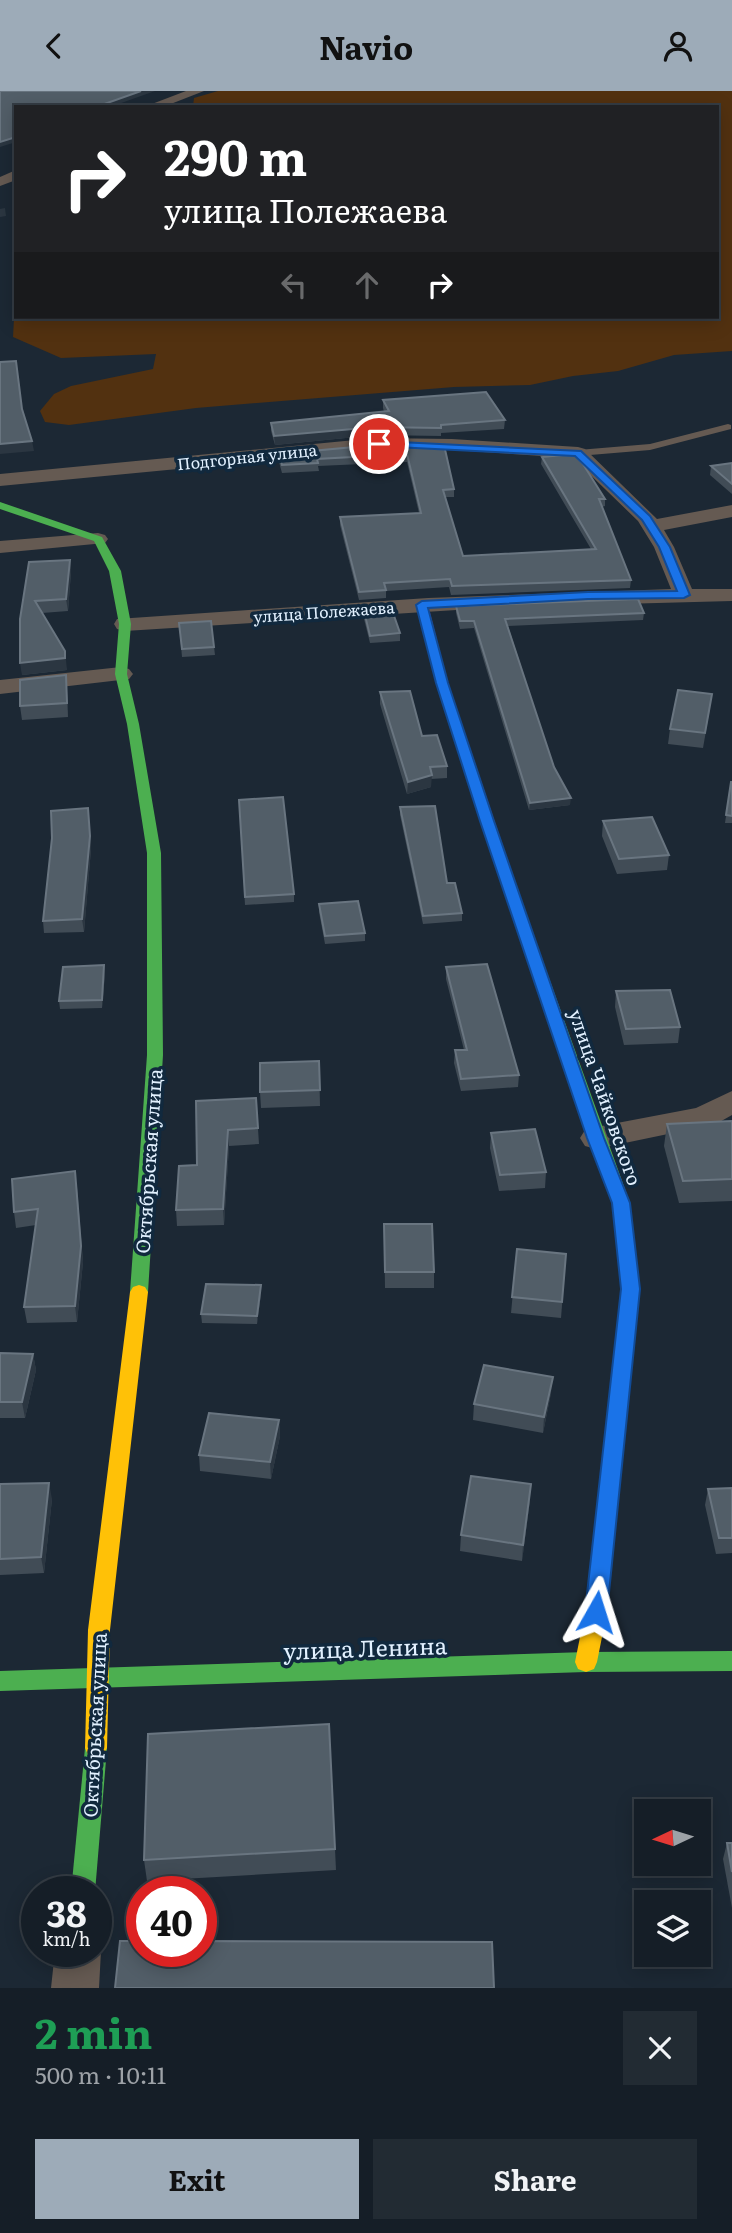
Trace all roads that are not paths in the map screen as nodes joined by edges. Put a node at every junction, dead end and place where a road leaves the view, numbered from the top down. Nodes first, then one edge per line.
1 (198, 91) edge
2 (156, 105) edge
3 (728, 427) dead end
4 (578, 453) junction
5 (0, 479) edge
6 (0, 505) edge
7 (732, 511) edge
8 (652, 526) junction
9 (98, 539) junction
10 (0, 547) edge
11 (684, 595) junction
12 (732, 595) edge
13 (422, 605) junction
14 (125, 624) junction
15 (121, 674) junction
16 (0, 687) edge
17 (732, 1101) edge
18 (596, 1138) junction
19 (732, 1661) edge
20 (586, 1662) junction
21 (96, 1679) junction
22 (0, 1681) edge
23 (84, 1876) edge
24 (77, 1967) edge
25 (75, 1988) edge

1 - 2 street
3 - 4 lane, Подгорная улица
4 - 5 street, Подгорная улица
4 - 8 street
6 - 9 street
7 - 8 street
8 - 11 street
9 - 10 street
9 - 14 street, Октябрьская улица
11 - 12 street, улица Полежаева
11 - 13 street, улица Полежаева
13 - 14 street, улица Полежаева
13 - 18 street, улица Чайковского
14 - 15 street, Октябрьская улица
15 - 16 street
15 - 21 street, Октябрьская улица
17 - 18 street
18 - 20 street, улица Чайковского
19 - 20 street, улица Ленина
20 - 21 street, улица Ленина
21 - 22 street, улица Ленина
21 - 23 street, Октябрьская улица
24 - 25 street

